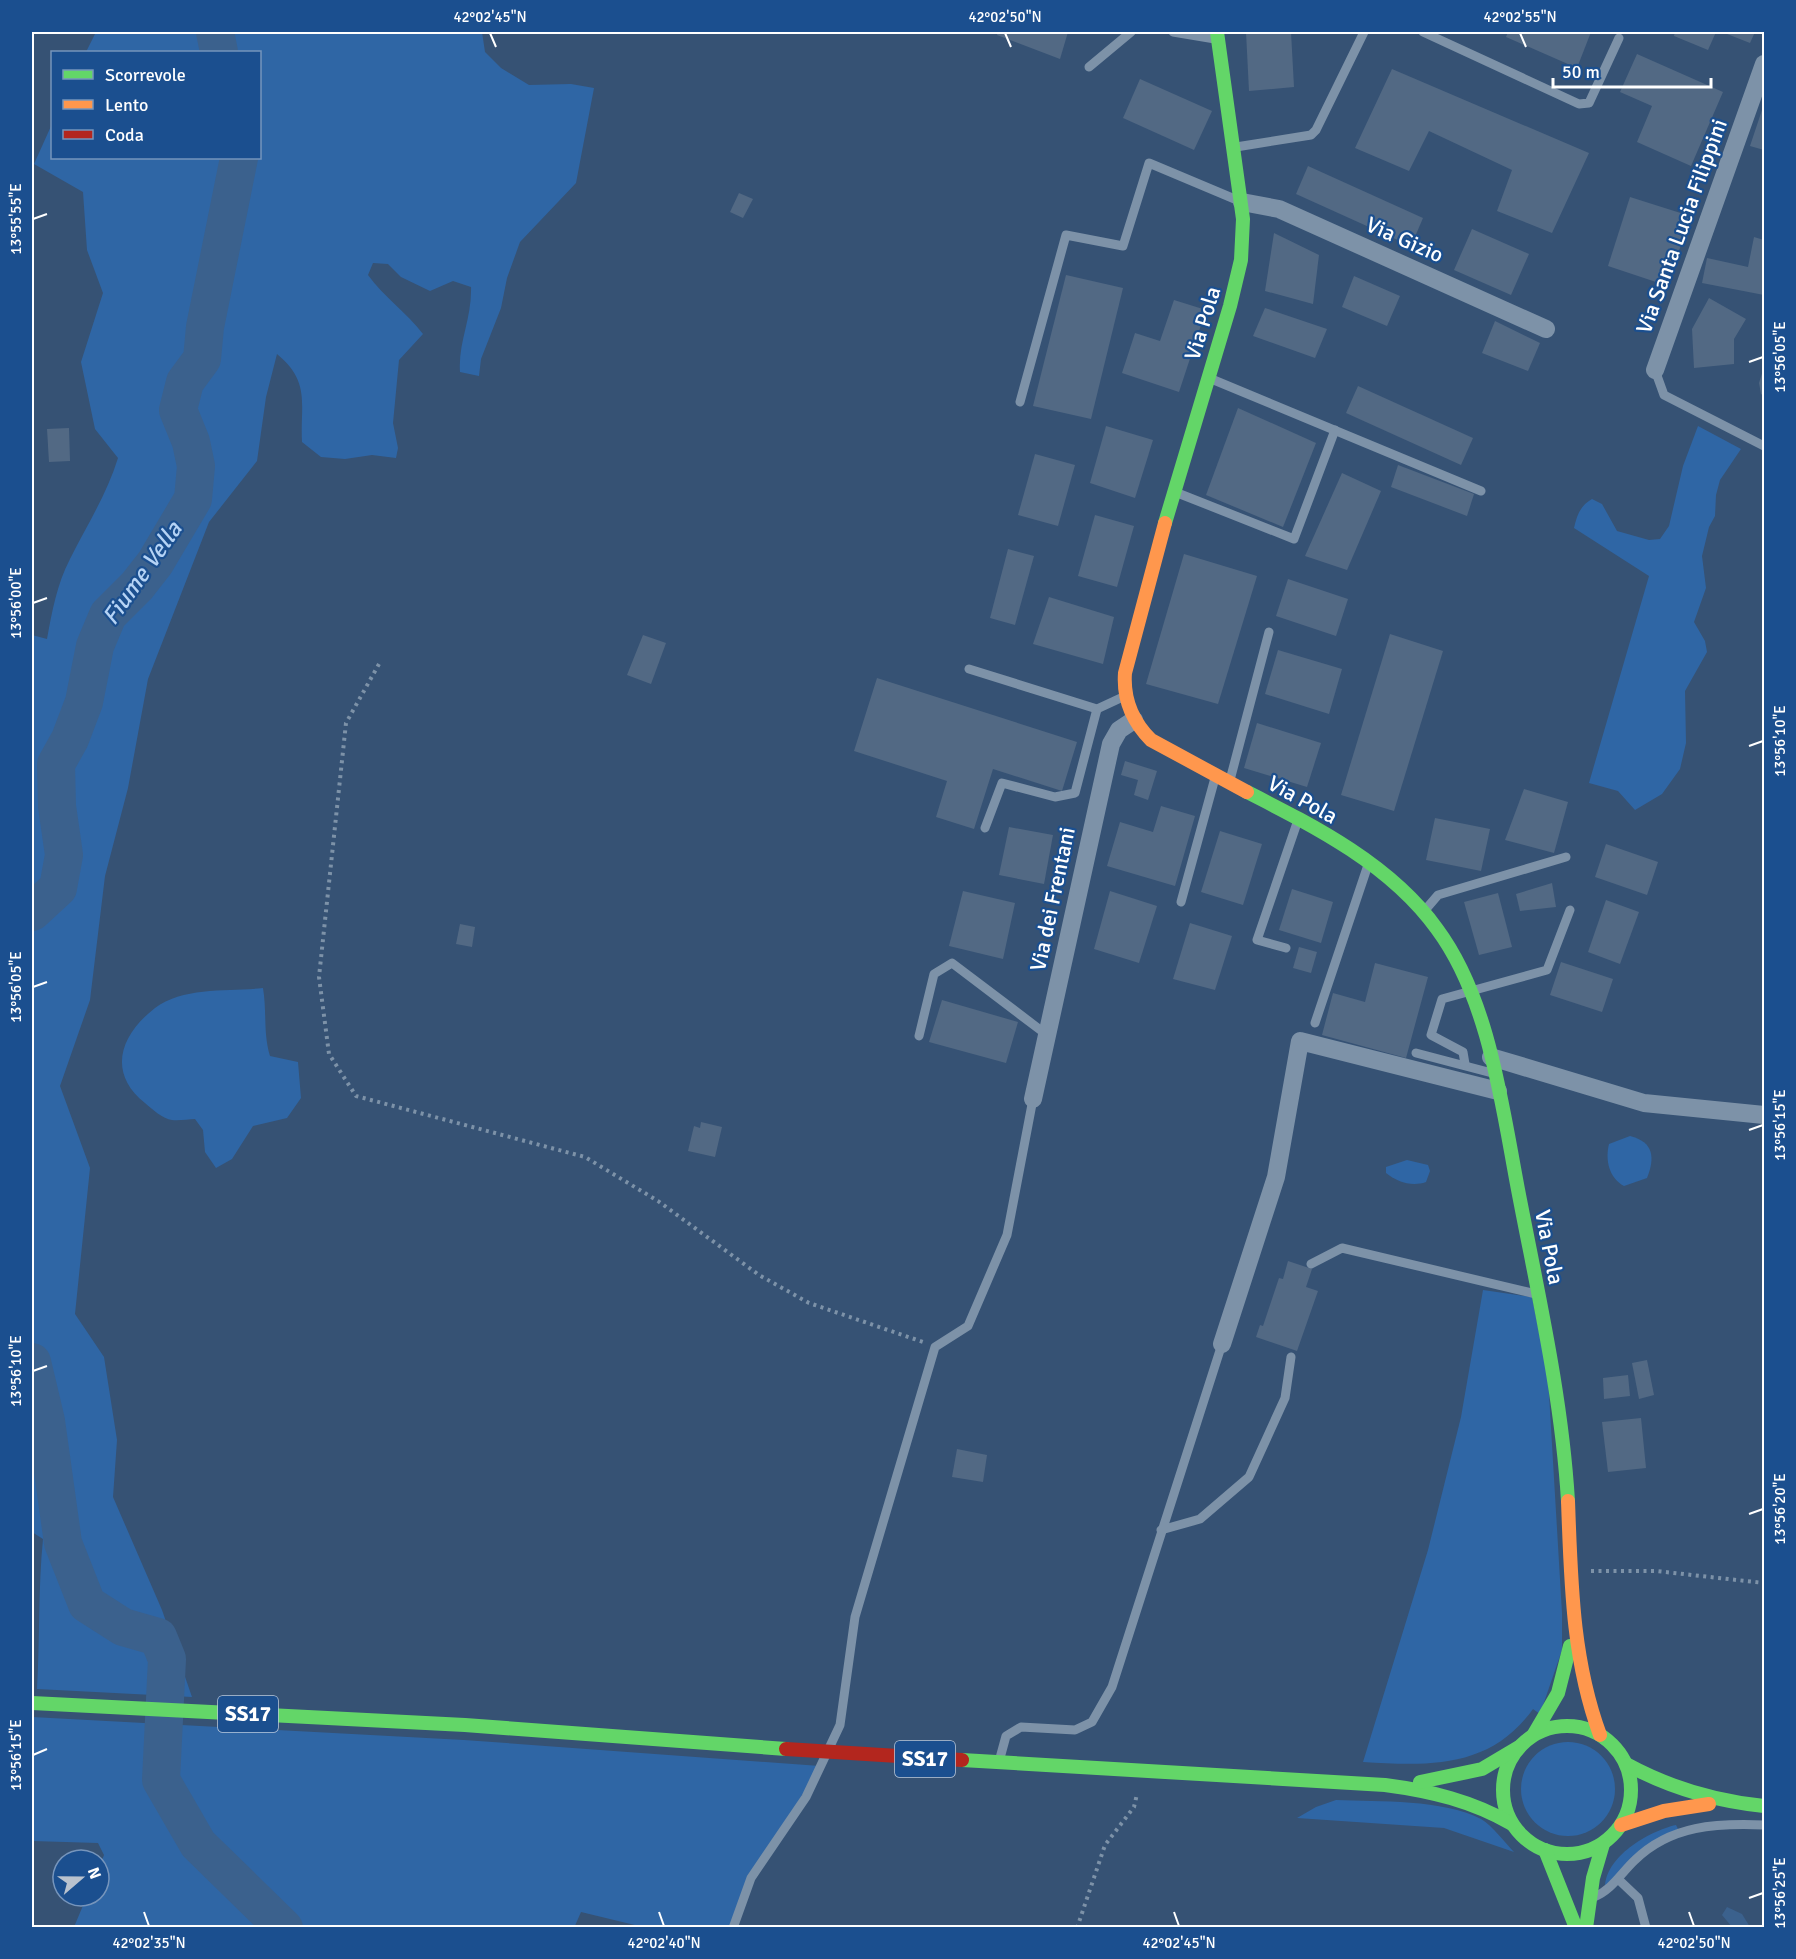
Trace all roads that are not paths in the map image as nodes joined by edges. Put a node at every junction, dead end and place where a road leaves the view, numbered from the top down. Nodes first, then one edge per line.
1 (1131, 32) edge
2 (1173, 32) edge
3 (1364, 32) edge
4 (1423, 32) edge
5 (1217, 35) edge
6 (1619, 38) dead end
7 (1764, 64) edge
8 (1089, 67) dead end
9 (1234, 148) junction
10 (1242, 202) junction
11 (1546, 329) dead end
12 (1655, 370) joint
13 (1207, 377) junction
14 (1020, 402) dead end
15 (1335, 430) junction
16 (1764, 446) edge
17 (1173, 491) junction
18 (1481, 491) dead end
19 (1269, 632) dead end
20 (969, 669) dead end
21 (1125, 696) junction
22 (1097, 709) junction
23 (1134, 720) junction
24 (1216, 776) junction
25 (1230, 783) junction
26 (1298, 820) junction
27 (985, 828) dead end
28 (1566, 857) dead end
29 (1369, 863) junction
30 (1181, 902) dead end
31 (1570, 910) dead end
32 (1424, 911) junction
33 (1286, 948) dead end
34 (1470, 992) junction
35 (1315, 1023) dead end
36 (1047, 1035) junction
37 (919, 1036) dead end
38 (1416, 1053) dead end
39 (1465, 1064) junction
40 (1494, 1074) junction
41 (1033, 1099) joint
42 (1764, 1115) edge
43 (1311, 1264) dead end
44 (1538, 1294) junction
45 (1222, 1344) joint
46 (1291, 1357) dead end
47 (1161, 1530) junction
48 (1573, 1622) junction
49 (32, 1703) edge
50 (1534, 1734) junction
51 (1600, 1735) junction
52 (1520, 1746) junction
53 (828, 1752) junction
54 (998, 1763) junction
55 (1626, 1764) junction
56 (1385, 1785) junction
57 (1731, 1804) junction
58 (1764, 1806) edge
59 (1512, 1824) junction
60 (1621, 1825) junction
61 (1764, 1826) edge
62 (1603, 1844) junction
63 (1545, 1850) junction
64 (1618, 1879) junction
65 (1589, 1898) junction
66 (733, 1928) edge
67 (1576, 1928) edge
68 (1586, 1928) edge
69 (1646, 1928) edge

1 - 8 lane
2 - 5 lane
3 - 9 lane
4 - 6 lane
5 - 9 main road, Via Pola
7 - 12 street, Via Santa Lucia Filippini
9 - 10 main road, Via Pola
10 - 11 street, Via Gizio
10 - 13 main road, Via Pola
10 - 14 lane
12 - 16 lane
13 - 15 lane
13 - 17 main road, Via Pola
15 - 17 lane
15 - 18 lane
17 - 21 main road, Via Pola
19 - 25 lane
20 - 22 lane
21 - 22 lane
21 - 23 main road, Via Pola
22 - 27 lane
23 - 24 main road, Via Pola
23 - 36 street, Via dei Frentani
24 - 25 main road, Via Pola
24 - 30 lane
25 - 26 main road, Via Pola
26 - 29 main road, Via Pola
26 - 33 lane
28 - 32 lane
29 - 32 main road, Via Pola
29 - 35 lane
31 - 34 lane
32 - 34 main road, Via Pola
34 - 39 lane
34 - 40 main road, Via Pola
36 - 37 lane
36 - 41 street, Via dei Frentani
38 - 39 lane
39 - 40 lane
40 - 42 street
40 - 44 main road, Via Pola
40 - 45 street
41 - 53 lane
43 - 44 lane
44 - 48 main road, Via Pola
45 - 47 lane
46 - 47 lane
47 - 54 lane
48 - 50 main road, Via Pola
48 - 51 main road, Via Pola
49 - 53 main road, SS17
50 - 51 main road
50 - 52 main road
51 - 55 main road
52 - 56 main road
52 - 59 main road
53 - 54 main road, SS17
53 - 66 lane
54 - 56 main road, SS17
55 - 57 main road
55 - 60 main road
56 - 59 main road
57 - 58 main road
57 - 60 main road
59 - 63 main road
60 - 62 main road
61 - 64 lane
62 - 63 main road
62 - 65 main road
63 - 67 main road
64 - 65 lane
64 - 69 lane
65 - 68 main road

